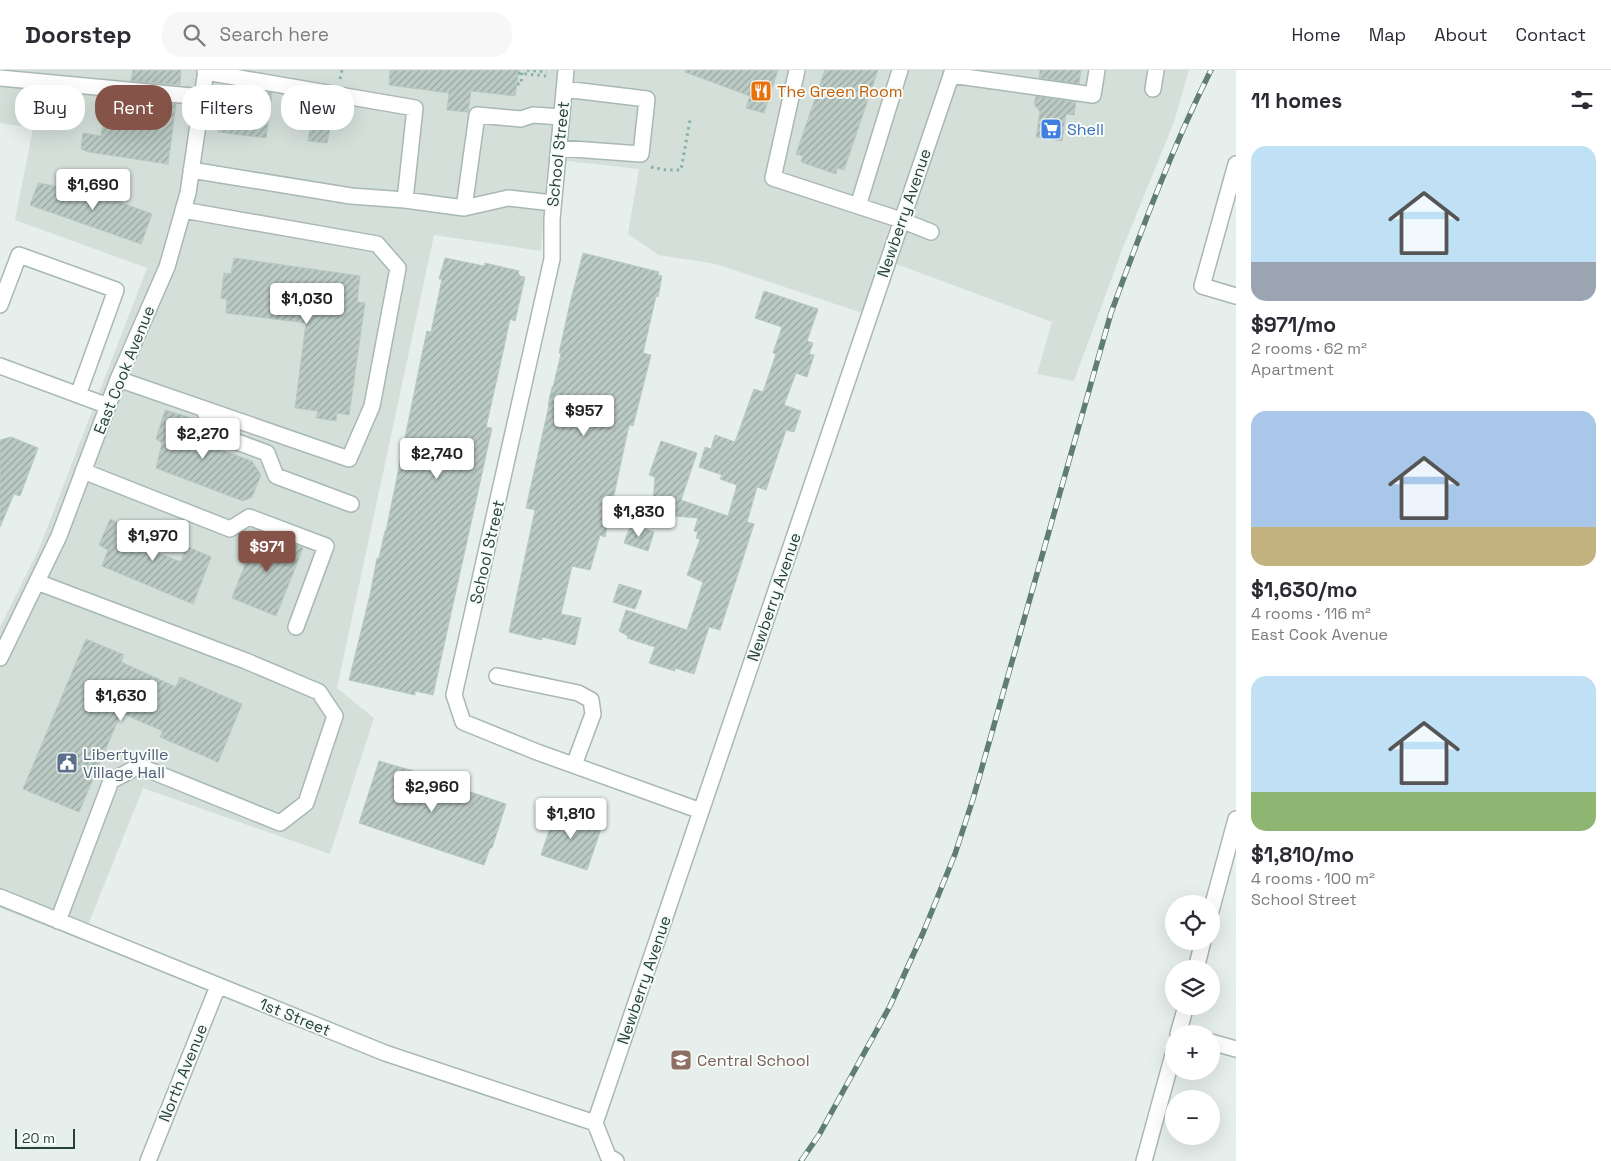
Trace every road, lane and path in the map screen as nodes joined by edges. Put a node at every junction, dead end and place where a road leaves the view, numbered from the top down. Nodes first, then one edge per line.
1 (527, 70) edge
2 (566, 70) edge
3 (797, 70) edge
4 (900, 70) edge
5 (1097, 70) edge
6 (1156, 70) edge
7 (206, 71) edge
8 (521, 72) edge
9 (952, 72) edge
10 (1021, 77) edge
11 (0, 78) edge
12 (517, 84) dead end
13 (204, 85) edge
14 (1152, 89) dead end
15 (564, 90) junction
16 (182, 95) edge
17 (562, 118) junction
18 (197, 130) edge
19 (559, 148) junction
20 (1236, 166) edge
21 (191, 170) junction
22 (404, 200) junction
23 (554, 203) junction
24 (858, 206) junction
25 (464, 208) junction
26 (183, 210) junction
27 (901, 220) junction
28 (931, 232) dead end
29 (1236, 296) edge
30 (0, 305) edge
31 (0, 366) edge
32 (118, 379) junction
33 (78, 395) junction
34 (108, 406) junction
35 (204, 409) junction
36 (83, 472) junction
37 (352, 504) dead end
38 (37, 582) junction
39 (296, 627) dead end
40 (0, 658) edge
41 (497, 676) dead end
42 (574, 765) junction
43 (701, 810) junction
44 (1236, 819) edge
45 (1215, 895) edge
46 (0, 897) edge
47 (58, 921) junction
48 (218, 986) junction
49 (1220, 1045) edge
50 (1236, 1049) edge
51 (1166, 1080) edge
52 (595, 1124) junction
53 (148, 1161) edge
54 (616, 1161) edge
55 (1144, 1161) edge

1 - 8 path
2 - 15 street, School Street
3 - 24 street
4 - 24 street
5 - 10 street
6 - 14 street
7 - 13 street, East Cook Avenue
7 - 22 street
8 - 12 path
9 - 10 street
9 - 27 street, Newberry Avenue
11 - 16 street
15 - 17 street, School Street
15 - 19 street
17 - 19 street, School Street
17 - 25 street
18 - 21 street, East Cook Avenue
19 - 23 street, School Street
20 - 29 street
21 - 22 street
21 - 26 street, East Cook Avenue
22 - 25 street
23 - 25 street
23 - 42 street, School Street
24 - 27 street
26 - 32 street, East Cook Avenue
26 - 35 street
27 - 28 street
27 - 43 street, Newberry Avenue
30 - 33 street
31 - 33 street
32 - 34 street, East Cook Avenue
32 - 35 street
33 - 34 street
34 - 36 street, East Cook Avenue
35 - 37 street
36 - 38 street, East Cook Avenue
36 - 39 street
38 - 40 street, East Cook Avenue
38 - 47 street
41 - 42 street
42 - 43 street, School Street
43 - 52 street, Newberry Avenue
44 - 45 street
46 - 47 street, 1st Street
47 - 48 street, 1st Street
48 - 52 street, 1st Street
48 - 53 street, North Avenue
49 - 50 street
51 - 55 street
52 - 54 street

